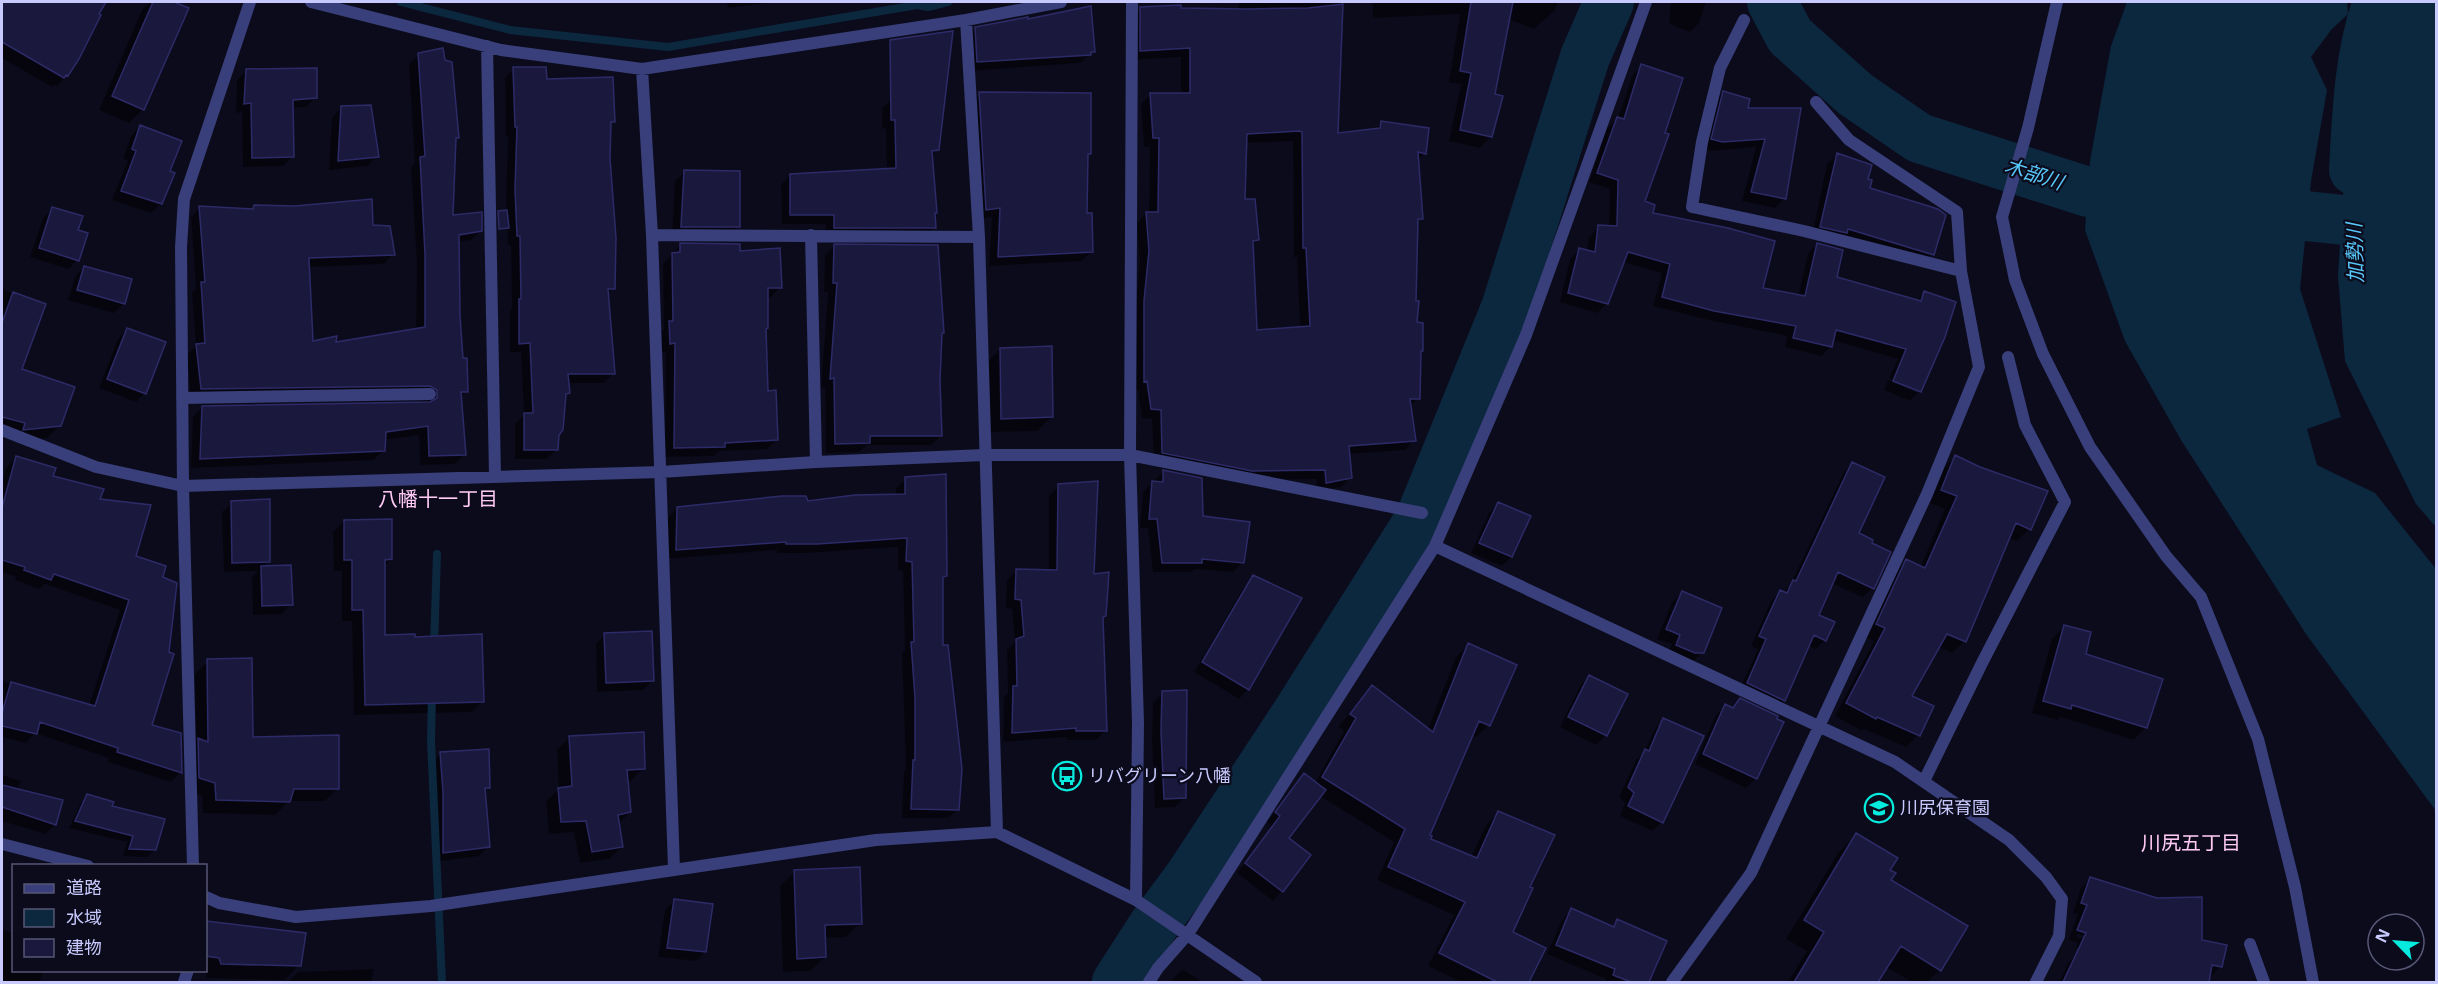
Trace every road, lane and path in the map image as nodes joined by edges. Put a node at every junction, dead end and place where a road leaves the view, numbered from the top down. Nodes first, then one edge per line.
1 (250, 2) edge
2 (311, 2) edge
3 (1061, 2) edge
4 (1132, 2) edge
5 (1646, 2) edge
6 (2057, 2) edge
7 (966, 20) junction
8 (1744, 20) dead end
9 (487, 46) junction
10 (642, 69) junction
11 (1816, 102) dead end
12 (652, 235) junction
13 (811, 235) junction
14 (979, 237) junction
15 (1961, 271) junction
16 (2008, 357) dead end
17 (430, 394) dead end
18 (182, 398) junction
19 (2, 430) edge
20 (985, 454) junction
21 (1130, 455) junction
22 (816, 462) junction
23 (661, 472) junction
24 (495, 477) junction
25 (183, 486) junction
26 (1422, 513) dead end
27 (1434, 546) junction
28 (1818, 726) junction
29 (1924, 782) junction
30 (997, 832) junction
31 (2, 844) edge
32 (80, 864) edge
33 (194, 864) edge
34 (674, 869) junction
35 (207, 897) edge
36 (1136, 900) junction
37 (1188, 934) junction
38 (2250, 944) dead end
39 (1149, 982) edge
40 (1256, 982) edge
41 (1672, 982) edge
42 (2036, 982) edge
43 (2264, 982) edge
44 (2313, 982) edge

1 - 18 street
2 - 9 street
3 - 7 street
4 - 21 street
5 - 27 street
6 - 44 street
7 - 10 street
7 - 14 street
8 - 15 street
9 - 10 street
9 - 24 street
10 - 12 street
11 - 15 street
12 - 13 street
12 - 23 street
13 - 14 street
13 - 22 street
14 - 20 street
15 - 28 street
16 - 29 street
17 - 18 street
18 - 25 street
19 - 25 street
20 - 21 street
20 - 22 street
20 - 30 street
21 - 26 street
21 - 36 street
22 - 23 street
23 - 24 street
23 - 34 street
24 - 25 street
25 - 33 street
27 - 28 street
27 - 37 street
28 - 29 street
28 - 41 street
29 - 42 street
30 - 34 street
30 - 36 street
31 - 32 street
34 - 35 street
36 - 37 street
37 - 39 street
37 - 40 street
38 - 43 street

